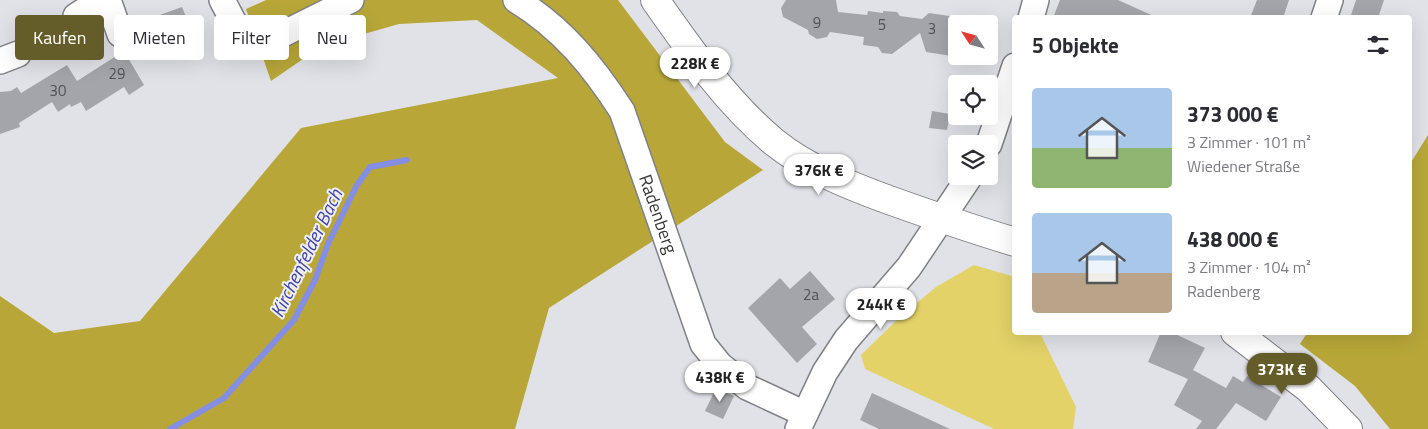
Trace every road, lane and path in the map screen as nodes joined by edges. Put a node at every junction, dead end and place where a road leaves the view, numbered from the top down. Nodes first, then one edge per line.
1 (101, 0) edge
2 (108, 0) edge
3 (222, 0) edge
4 (351, 0) edge
5 (516, 0) edge
6 (655, 0) edge
7 (1036, 0) edge
8 (1330, 0) edge
9 (78, 15) edge
10 (1032, 15) edge
11 (1325, 15) edge
12 (114, 17) edge
13 (1012, 75) edge
14 (992, 135) edge
15 (964, 185) edge
16 (942, 220) junction
17 (1012, 241) edge
18 (1239, 335) edge
19 (801, 422) edge
20 (1348, 429) edge

1 - 9 street
2 - 12 street
3 - 4 street
5 - 19 street, Radenberg
6 - 16 main road
7 - 10 street
8 - 11 street
13 - 14 street
15 - 16 street
16 - 17 main road
16 - 19 street
18 - 20 main road

